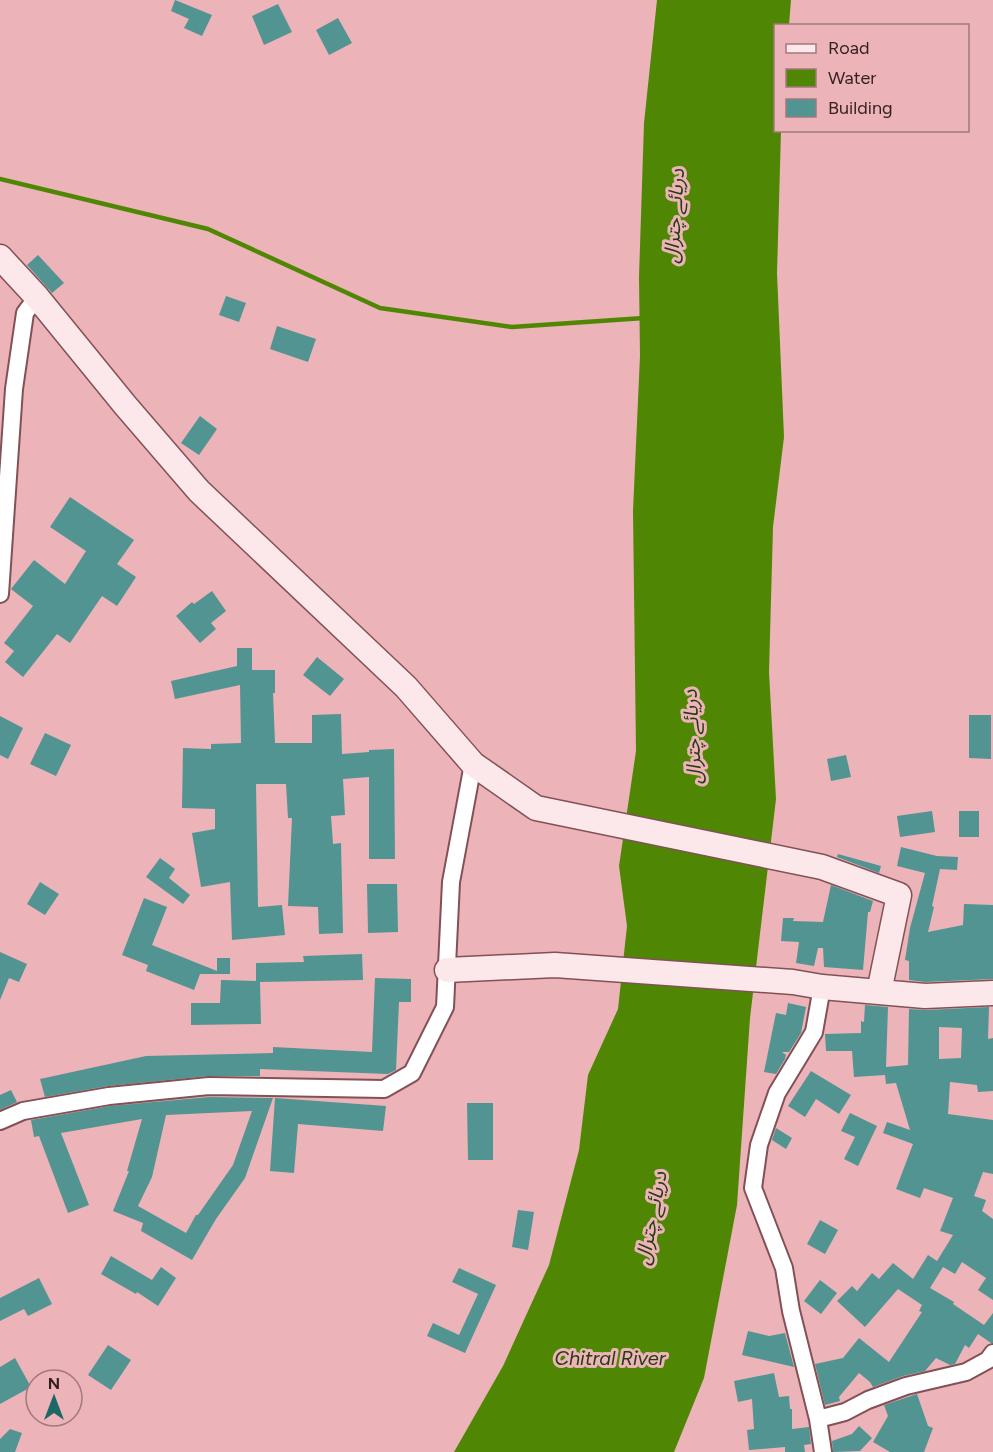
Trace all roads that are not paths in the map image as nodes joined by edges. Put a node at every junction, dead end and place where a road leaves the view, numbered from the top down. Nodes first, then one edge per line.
1 (0, 257) edge
2 (37, 297) junction
3 (0, 594) edge
4 (473, 764) junction
5 (447, 970) junction
6 (822, 987) junction
7 (879, 992) junction
8 (993, 993) edge
9 (0, 1121) edge
10 (993, 1353) edge
11 (818, 1419) junction
12 (823, 1452) edge

1 - 2 street
2 - 3 street
2 - 4 street
4 - 5 street
4 - 7 street
5 - 6 street
5 - 9 street
6 - 7 street
6 - 11 street
7 - 8 street
10 - 11 street
11 - 12 street

